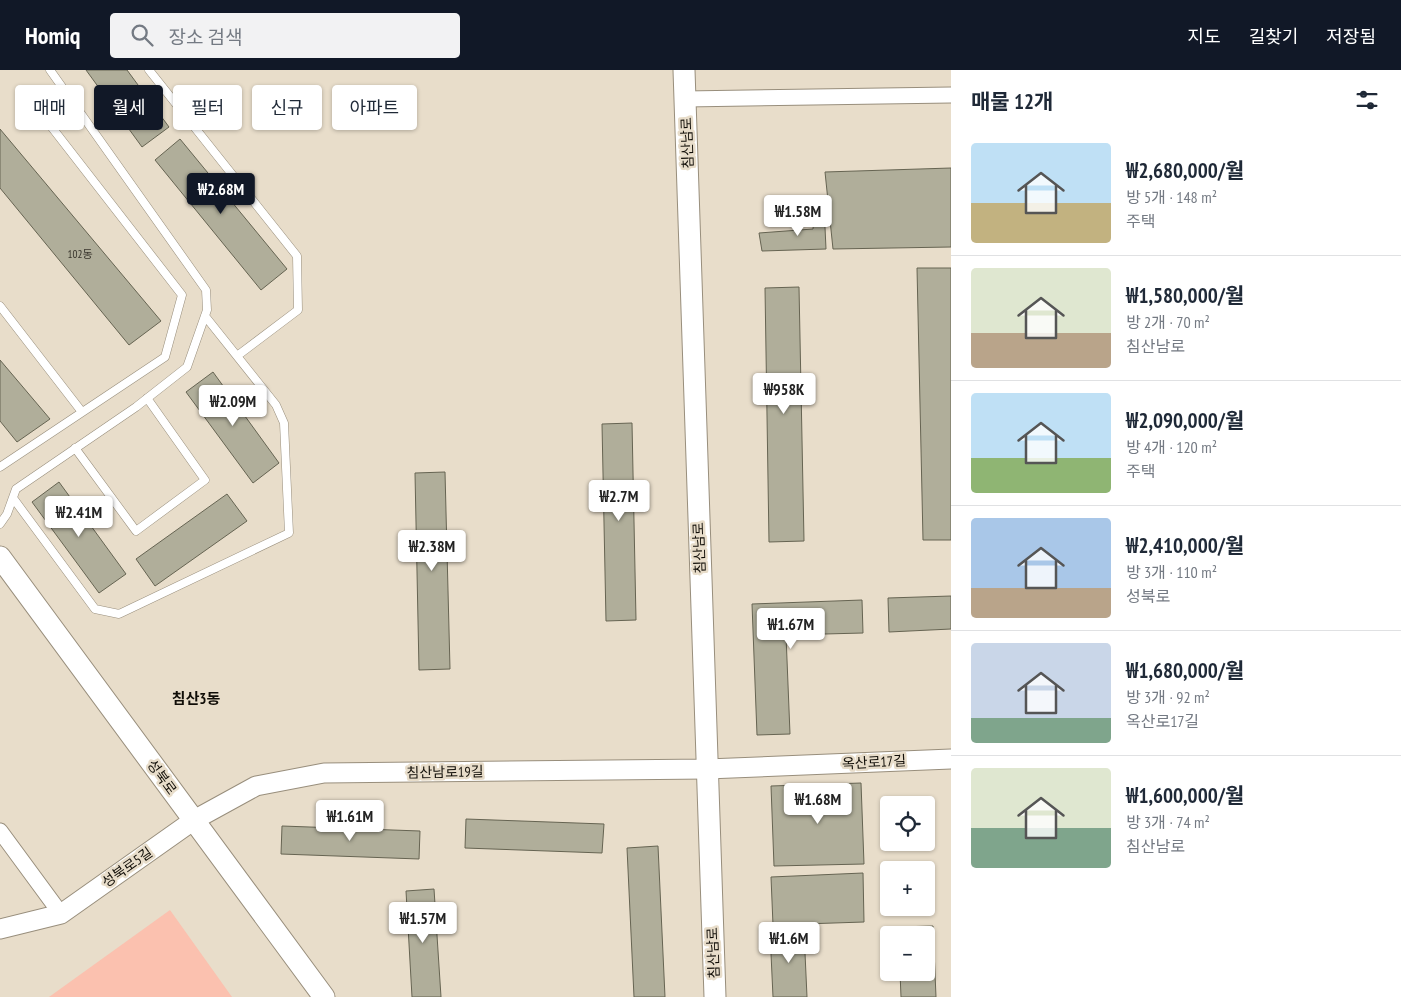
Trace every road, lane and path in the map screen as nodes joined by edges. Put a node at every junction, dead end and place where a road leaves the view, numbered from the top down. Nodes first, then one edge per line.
1 (50, 70) edge
2 (149, 70) edge
3 (684, 70) edge
4 (951, 95) edge
5 (685, 98) junction
6 (54, 130) edge
7 (0, 306) edge
8 (205, 316) junction
9 (237, 356) junction
10 (147, 398) junction
11 (82, 412) junction
12 (75, 448) junction
13 (0, 467) edge
14 (13, 498) junction
15 (0, 524) edge
16 (0, 557) edge
17 (951, 759) edge
18 (706, 770) junction
19 (194, 820) junction
20 (0, 831) edge
21 (61, 914) junction
22 (0, 929) edge
23 (324, 997) edge
24 (715, 997) edge

1 - 8 lane
2 - 9 lane
3 - 5 main road, 침산남로
4 - 5 street, 침산남로
5 - 18 main road, 침산남로
6 - 11 lane
7 - 11 lane
8 - 9 lane
8 - 10 lane
9 - 14 lane
10 - 12 lane
10 - 12 lane
11 - 13 lane
12 - 14 lane
14 - 15 lane
16 - 19 main road, 성북로
17 - 18 street, 옥산로17길
18 - 19 street, 침산남로19길
18 - 24 main road, 침산남로
19 - 21 street, 성북로5길
19 - 23 main road, 성북로
20 - 21 street
21 - 22 street, 성북로5길

